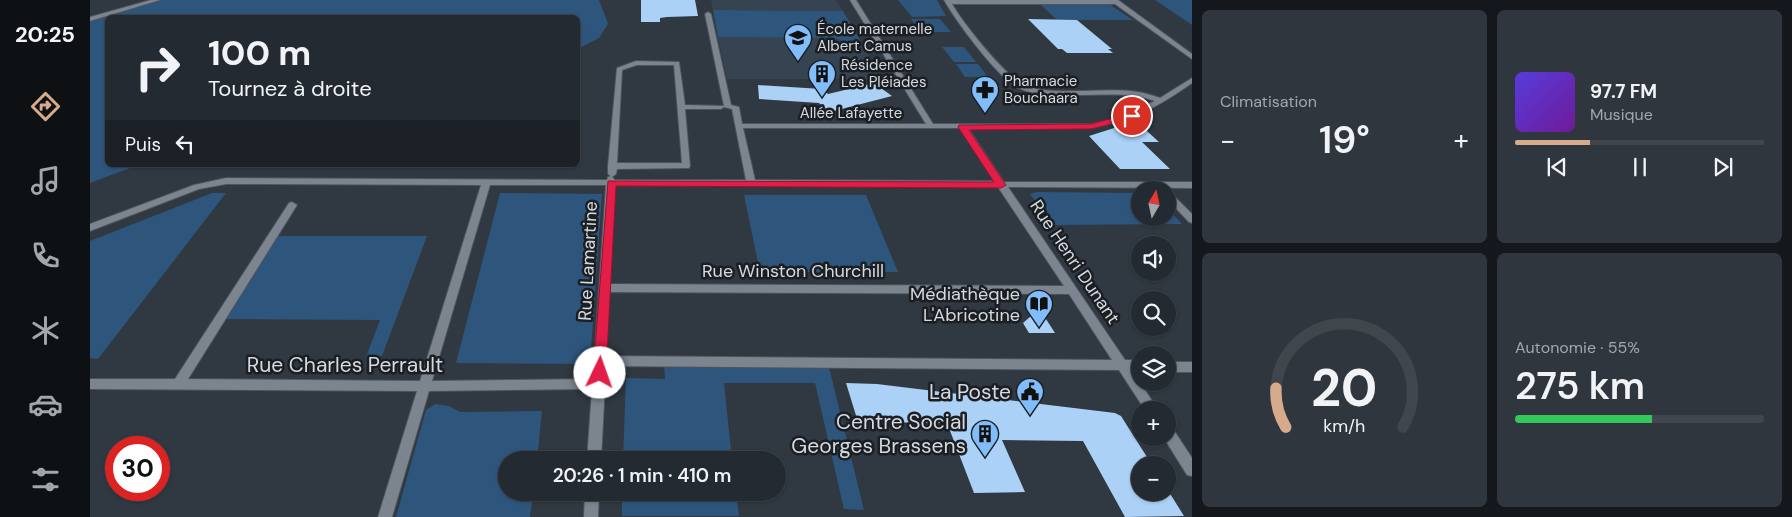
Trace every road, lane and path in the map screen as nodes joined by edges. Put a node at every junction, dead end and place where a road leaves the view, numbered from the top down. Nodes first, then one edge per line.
1 (157, 0) edge
2 (853, 0) edge
3 (947, 1) edge
4 (1115, 1) edge
5 (708, 14) dead end
6 (90, 19) edge
7 (1192, 57) edge
8 (1192, 80) edge
9 (1162, 101) junction
10 (681, 107) junction
11 (721, 107) dead end
12 (739, 126) junction
13 (931, 126) junction
14 (963, 127) junction
15 (612, 176) junction
16 (486, 182) junction
17 (751, 184) junction
18 (1001, 185) junction
19 (1192, 185) edge
20 (1131, 187) edge
21 (1176, 187) edge
22 (1176, 203) edge
23 (292, 205) dead end
24 (1192, 220) edge
25 (90, 228) edge
26 (605, 288) junction
27 (1072, 290) junction
28 (600, 361) junction
29 (1122, 365) junction
30 (1131, 365) edge
31 (1176, 367) edge
32 (1192, 367) edge
33 (90, 384) edge
34 (179, 384) junction
35 (599, 384) junction
36 (424, 386) junction
37 (1146, 401) edge
38 (1176, 445) edge
39 (595, 451) edge
40 (1192, 470) edge
41 (592, 501) edge
42 (385, 517) edge
43 (591, 517) edge

1 - 6 street
2 - 13 street
3 - 4 street
3 - 9 street
4 - 7 street
5 - 12 street
8 - 9 street, Allée Lafayette
9 - 14 street, Allée Lafayette
10 - 11 street
10 - 15 street
10 - 15 street, Rue Lamartine
12 - 13 street, Allée Lafayette
12 - 17 street
13 - 14 street, Allée Lafayette
14 - 18 street, Rue Henri Dunant
15 - 16 street
15 - 17 street
15 - 26 street, Rue Lamartine
16 - 25 street
16 - 36 street
17 - 18 street
18 - 20 street
18 - 27 street, Rue Henri Dunant
19 - 21 street
22 - 24 street
23 - 34 street
26 - 27 street, Rue Winston Churchill
26 - 28 street, Rue Lamartine
27 - 29 street, Rue Henri Dunant
28 - 29 street
28 - 35 street, Rue Lamartine
29 - 30 street
29 - 37 street, Rue Henri Dunant
31 - 32 street
33 - 34 street, Rue Charles Perrault
34 - 36 street, Rue Charles Perrault
35 - 36 street, Rue Charles Perrault
35 - 39 street, Rue Lamartine
36 - 42 street
38 - 40 street
41 - 43 street

